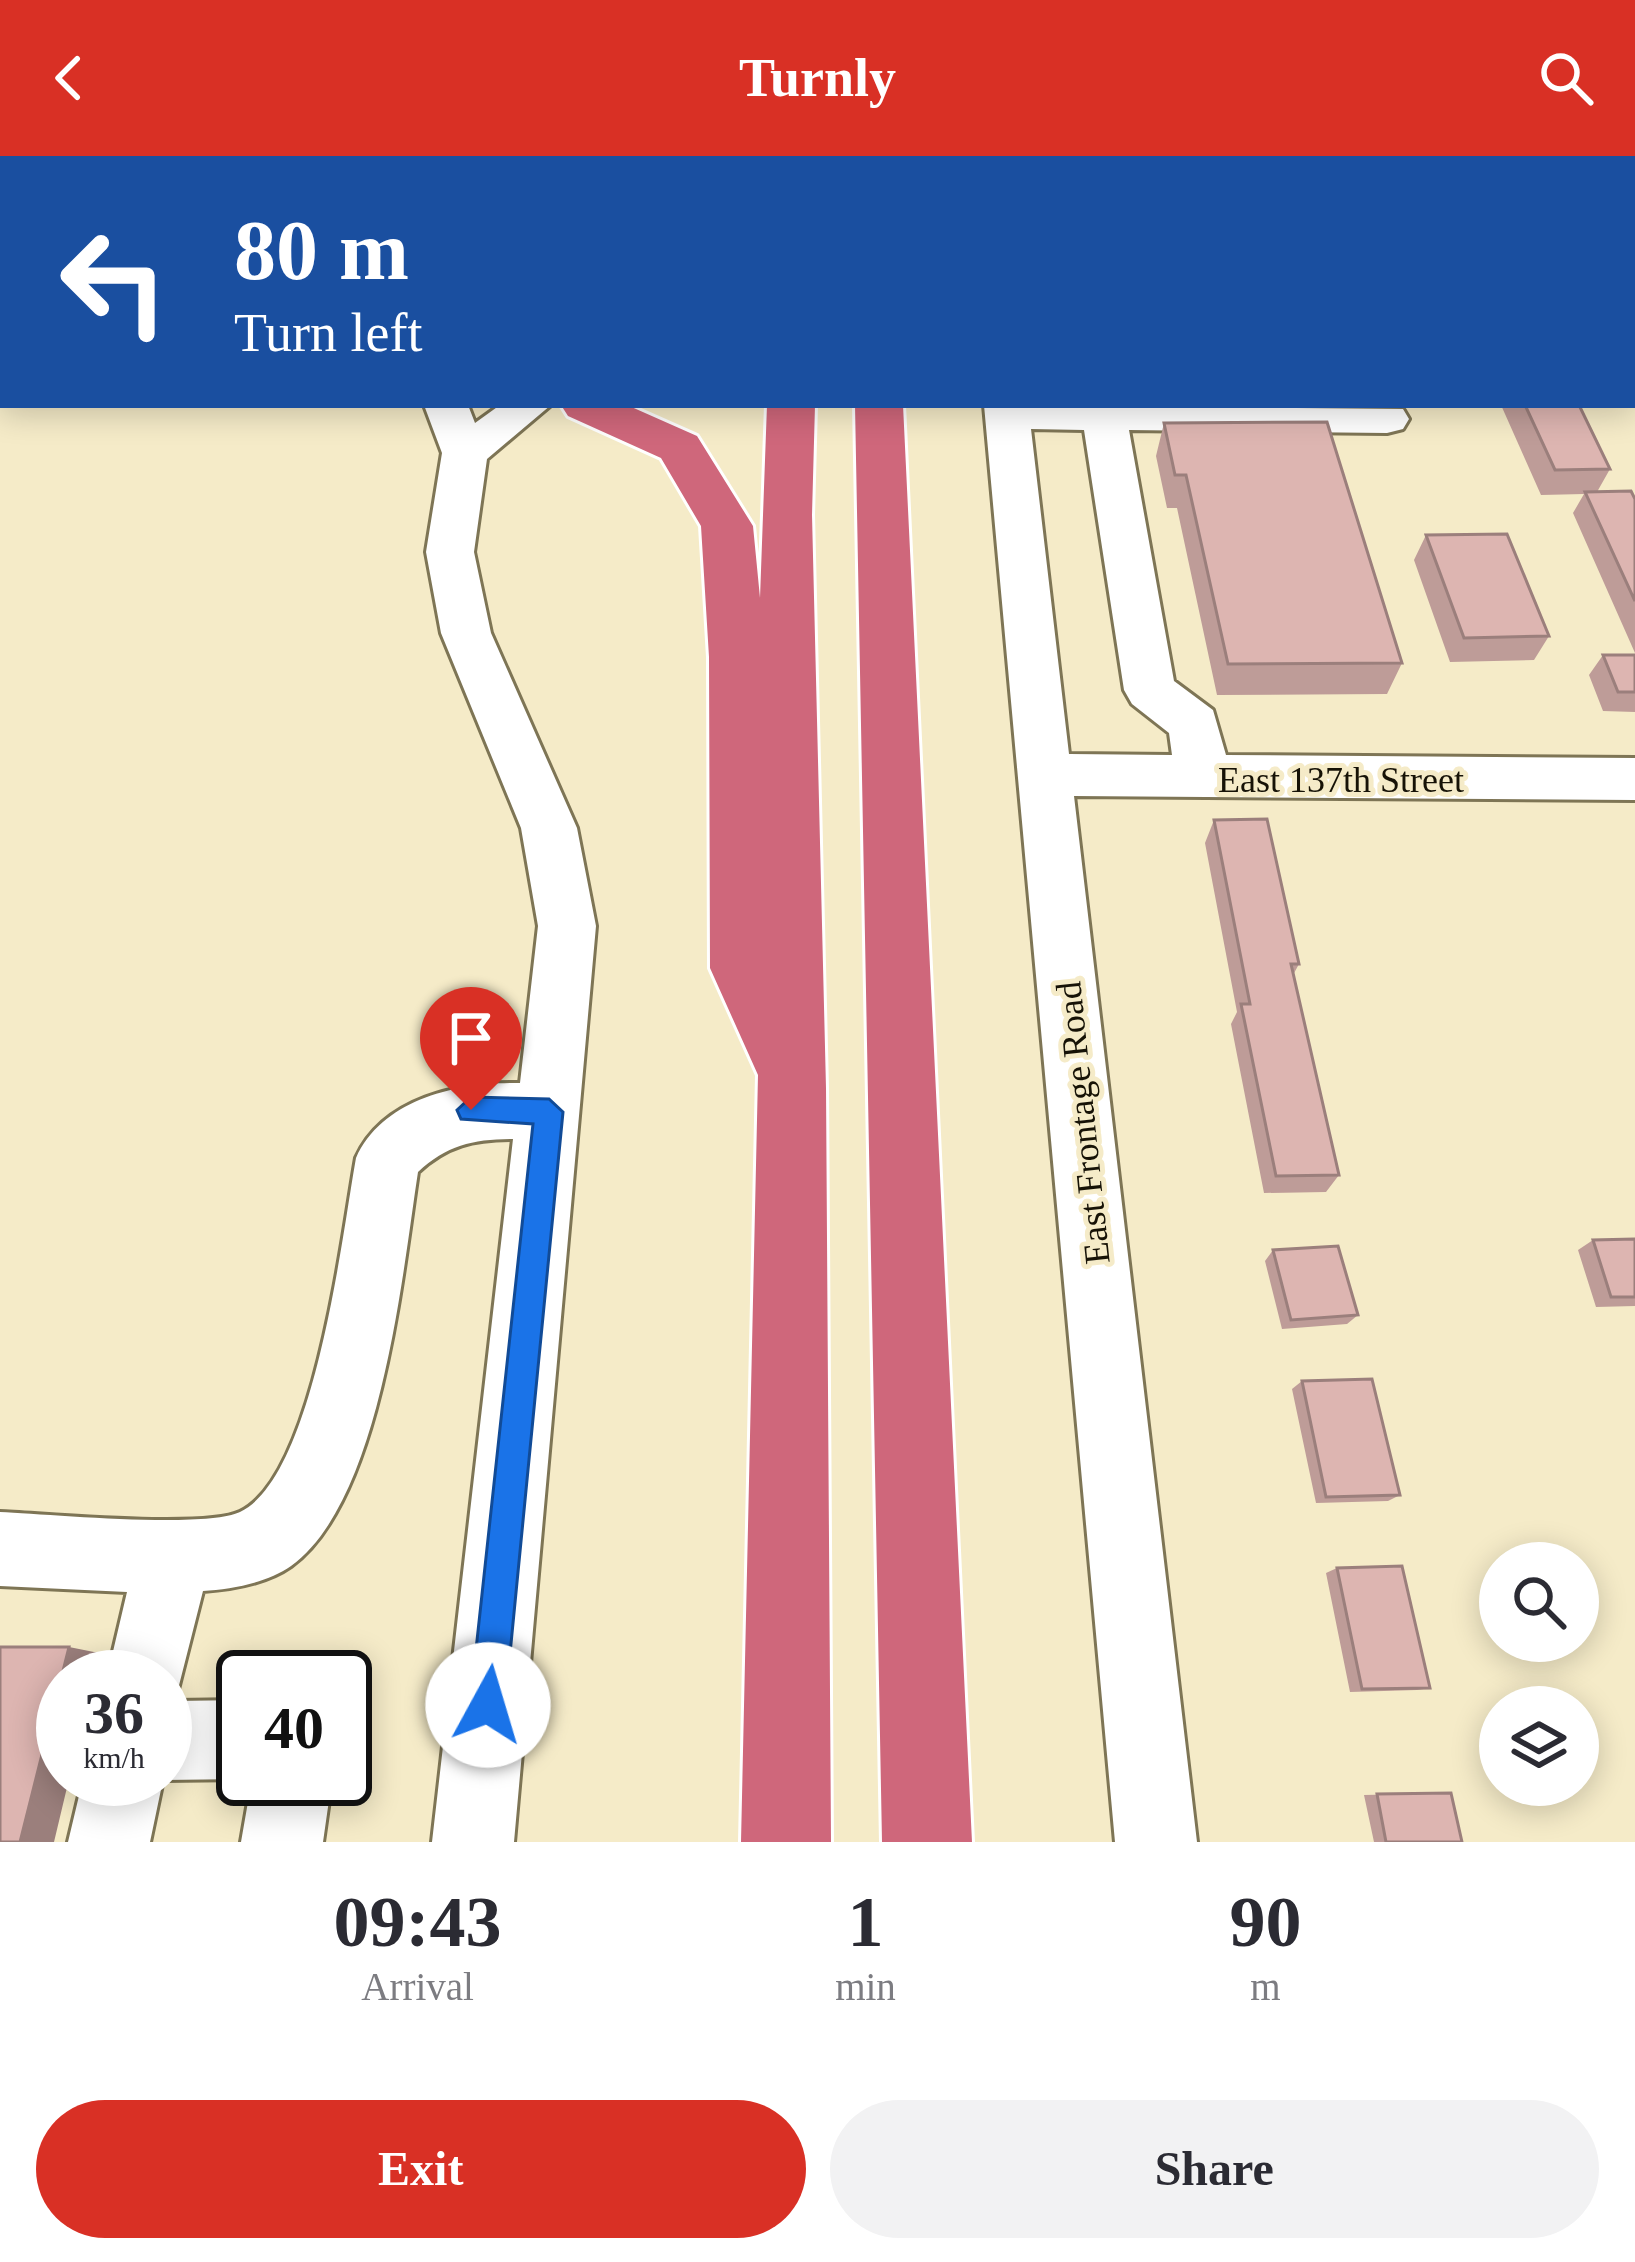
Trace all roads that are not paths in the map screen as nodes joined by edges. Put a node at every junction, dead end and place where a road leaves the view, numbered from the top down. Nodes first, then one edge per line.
1 (521, 408) edge
2 (592, 408) edge
3 (790, 408) edge
4 (879, 408) edge
5 (1006, 410) edge
6 (1104, 416) junction
7 (1387, 419) dead end
8 (455, 429) edge
9 (1046, 775) junction
10 (1203, 778) junction
11 (1635, 779) edge
12 (792, 1088) junction
13 (549, 1112) junction
14 (0, 1549) edge
15 (174, 1554) junction
16 (152, 1650) edge
17 (117, 1806) edge
18 (288, 1806) edge
19 (109, 1842) edge
20 (282, 1842) edge
21 (473, 1842) edge
22 (786, 1842) edge
23 (927, 1842) edge
24 (1156, 1842) edge

1 - 8 street
2 - 12 highway
3 - 12 highway
4 - 23 highway
5 - 6 street
5 - 9 street, East Frontage Road
6 - 7 street
6 - 10 street
8 - 13 street
9 - 10 street, East 137th Street
9 - 24 street, East Frontage Road
10 - 11 street, East 137th Street
12 - 22 highway
13 - 15 street
13 - 21 street
14 - 15 street
15 - 16 street
17 - 19 street
18 - 20 street

